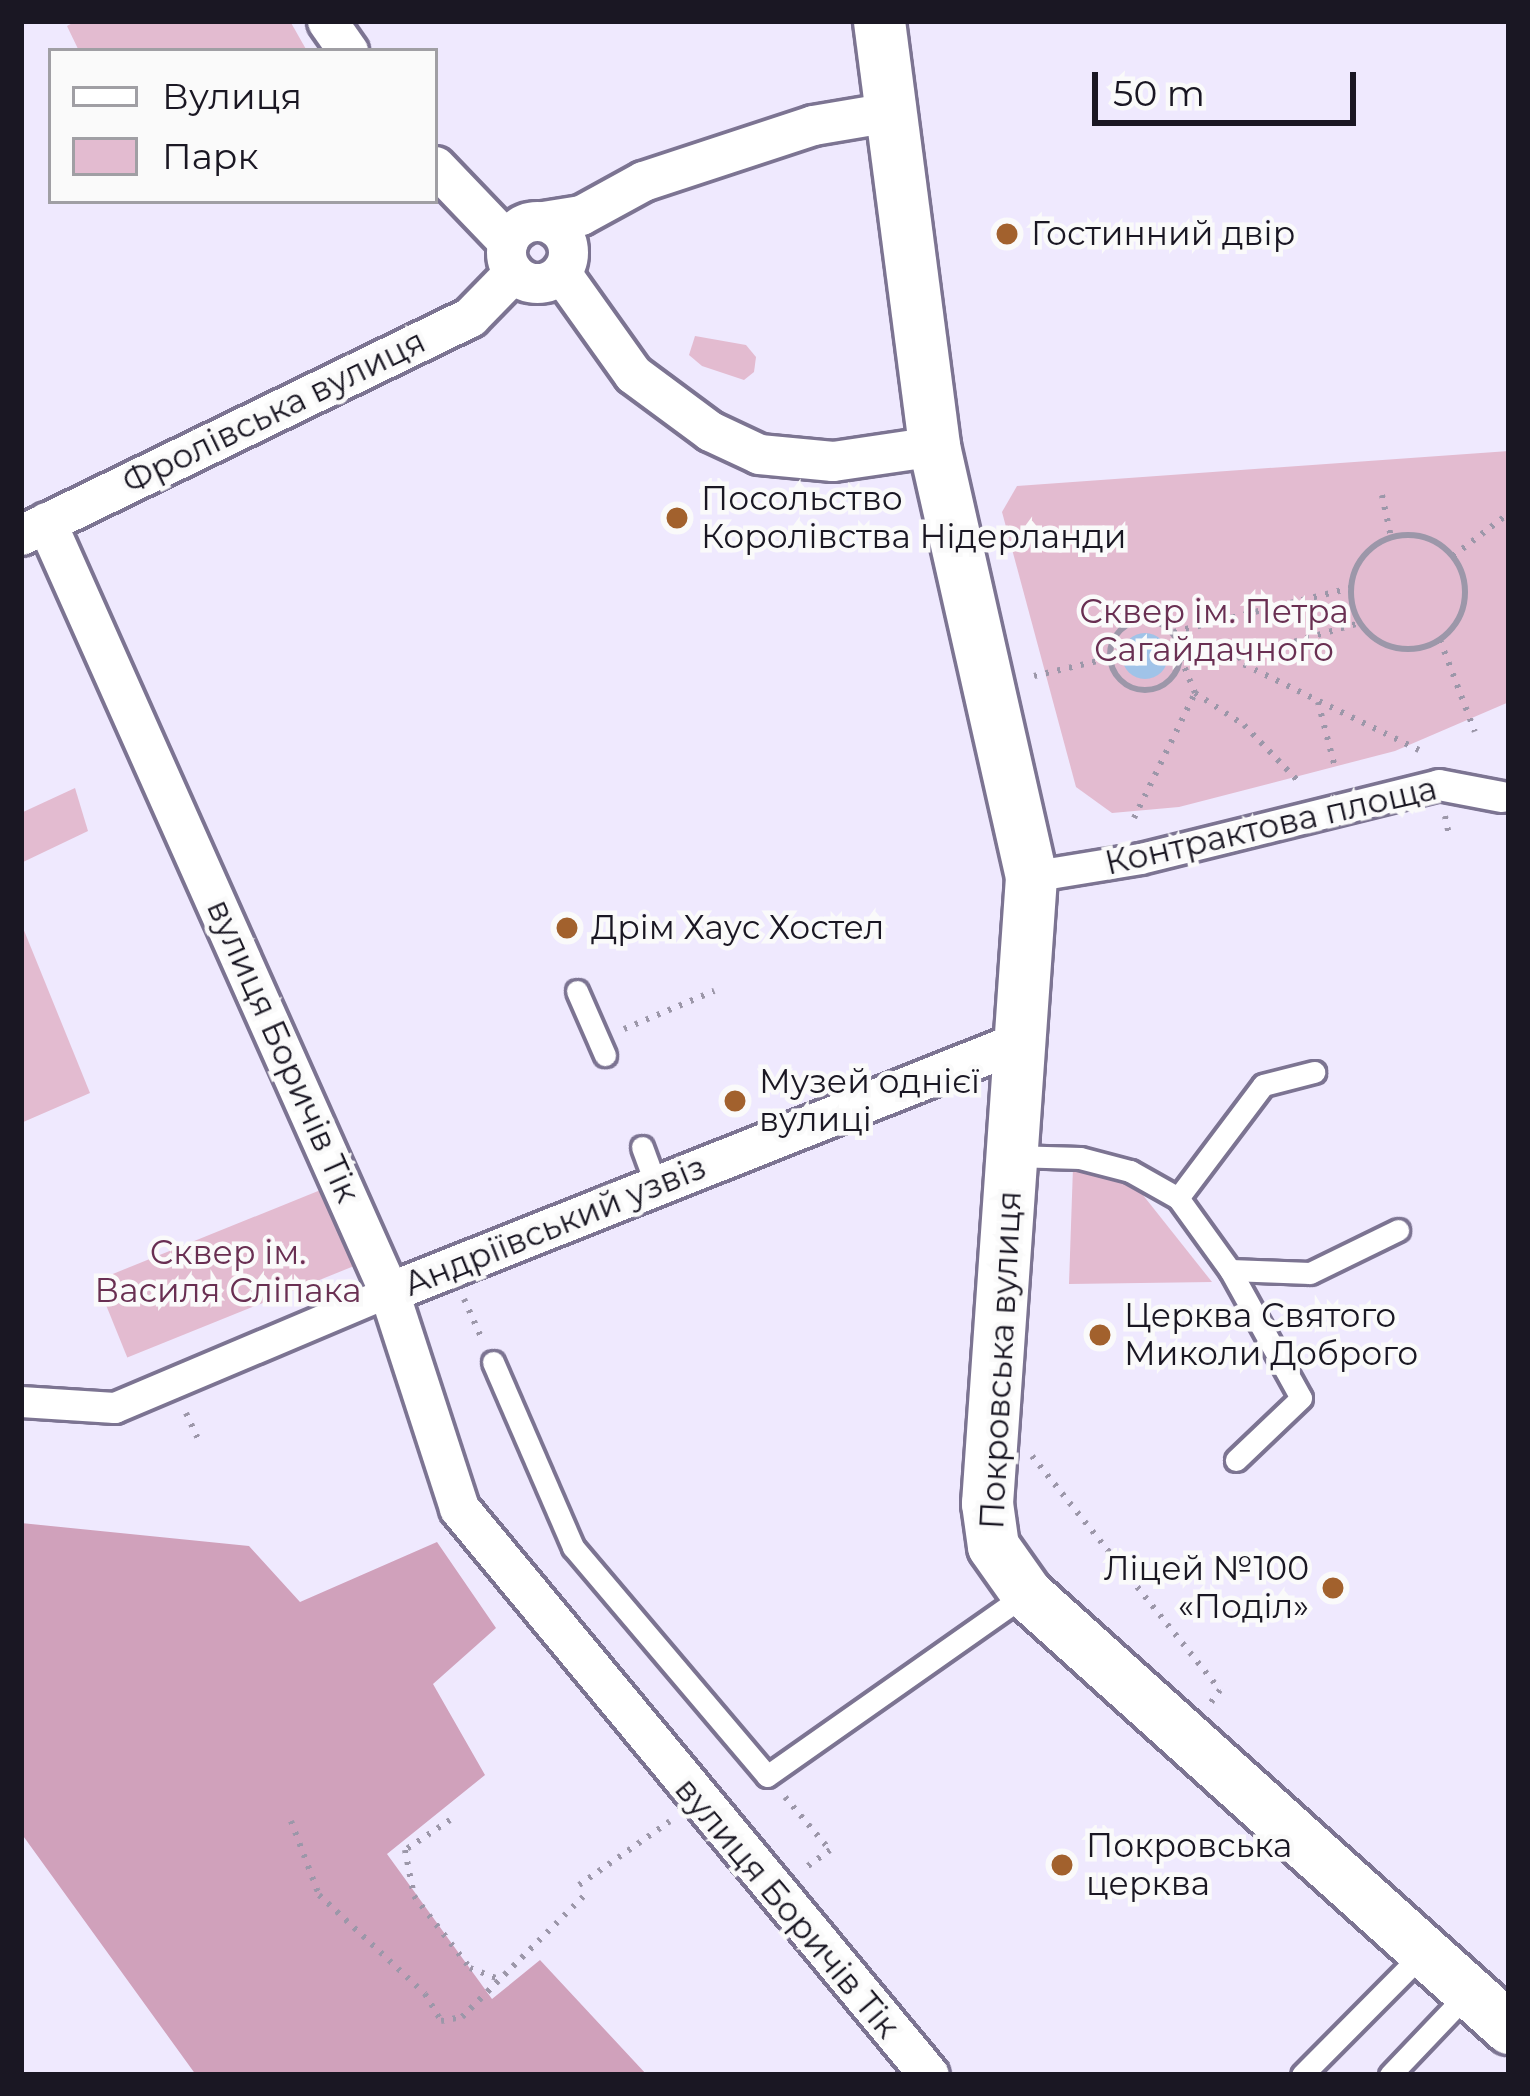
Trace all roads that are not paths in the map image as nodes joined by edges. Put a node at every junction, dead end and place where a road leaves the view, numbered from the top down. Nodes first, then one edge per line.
1 (327, 21) edge
2 (879, 21) edge
3 (346, 48) edge
4 (890, 112) junction
5 (438, 170) edge
6 (563, 239) junction
7 (510, 258) junction
8 (934, 446) junction
9 (33, 528) edge
10 (1507, 798) edge
11 (1031, 877) junction
12 (577, 991) dead end
13 (1018, 1042) junction
14 (601, 1047) road end
15 (1314, 1072) dead end
16 (642, 1147) dead end
17 (1011, 1156) junction
18 (656, 1185) junction
19 (1178, 1198) junction
20 (1398, 1230) dead end
21 (1230, 1270) junction
22 (389, 1292) junction
23 (493, 1362) road end
24 (21, 1402) edge
25 (1236, 1460) dead end
26 (1027, 1594) junction
27 (1425, 1951) junction
28 (1469, 1992) junction
29 (1509, 2028) edge
30 (929, 2075) edge
31 (1302, 2075) edge
32 (1390, 2075) edge

1 - 3 street
2 - 4 street
4 - 6 street
4 - 8 street
5 - 7 street
6 - 7 street, Фролівська вулиця
6 - 7 street
6 - 8 street
7 - 9 street, Фролівська вулиця
8 - 11 street
9 - 22 street, вулиця Боричів Тік
10 - 11 street, Контрактова площа
11 - 13 street
12 - 14 lane
13 - 17 street, Покровська вулиця
13 - 18 street, Андріївський узвіз
15 - 19 lane
16 - 18 lane
17 - 19 lane
17 - 26 street, Покровська вулиця
18 - 22 street, Андріївський узвіз
19 - 21 lane
20 - 21 lane
21 - 25 lane
22 - 24 street, Андріївський узвіз
22 - 30 street, вулиця Боричів Тік
23 - 26 lane
26 - 27 street, Покровська вулиця
27 - 28 street, Покровська вулиця
27 - 31 lane
28 - 29 street, Покровська вулиця
28 - 32 lane

